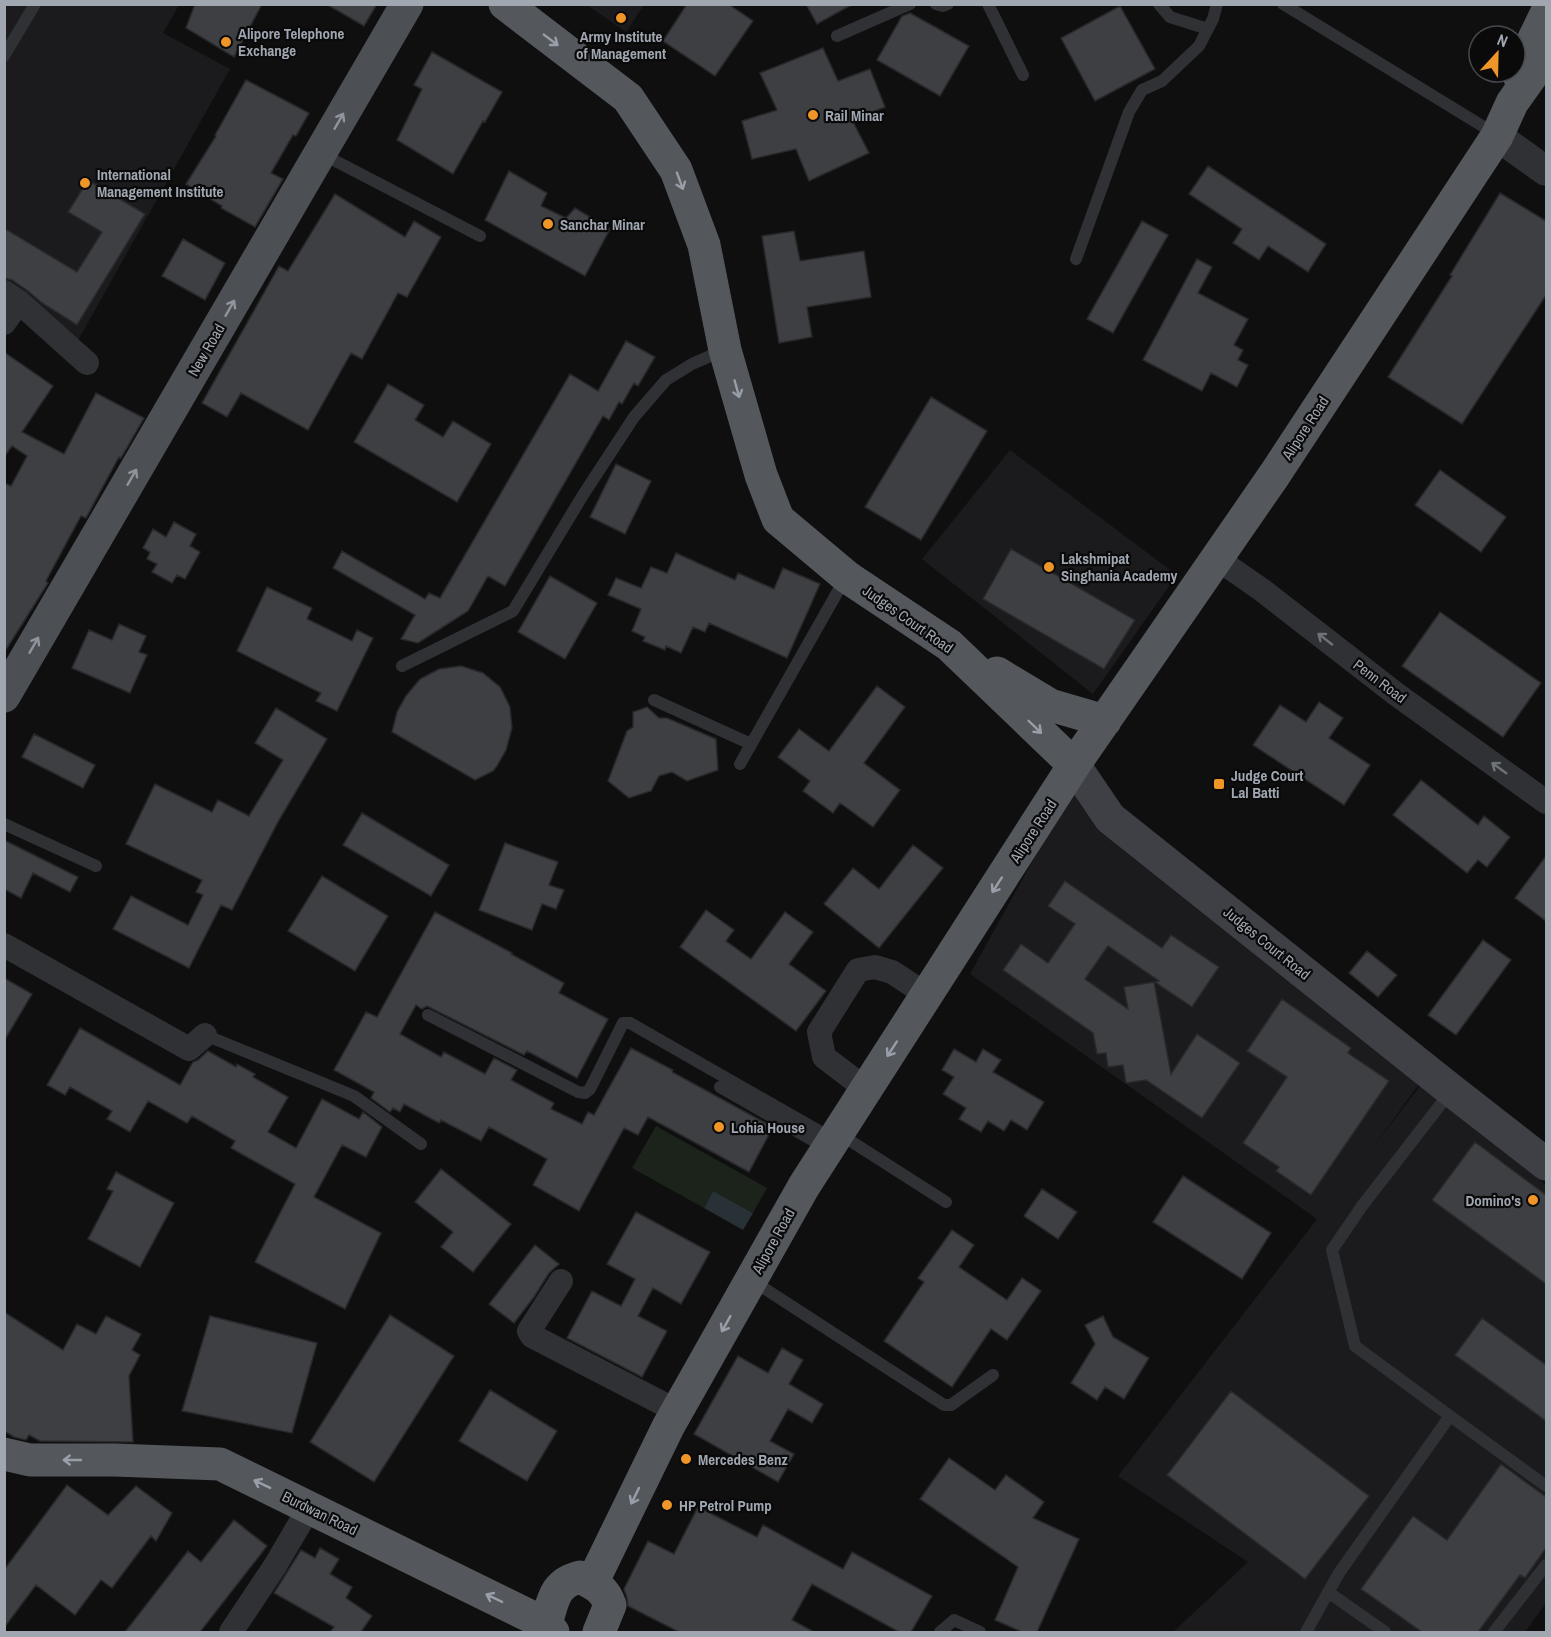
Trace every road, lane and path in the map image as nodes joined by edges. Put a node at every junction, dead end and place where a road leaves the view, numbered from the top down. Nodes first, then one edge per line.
1 (35, 4) edge
2 (407, 4) edge
3 (505, 4) edge
4 (910, 4) edge
5 (936, 4) edge
6 (948, 4) edge
7 (988, 4) edge
8 (1159, 4) edge
9 (1217, 4) edge
10 (1283, 4) edge
11 (1546, 14) edge
12 (1208, 29) junction
13 (837, 36) dead end
14 (4, 56) edge
15 (1546, 56) edge
16 (1023, 75) dead end
17 (1512, 103) junction
18 (1497, 136) junction
19 (321, 153) junction
20 (1546, 171) edge
21 (480, 236) dead end
22 (1076, 259) dead end
23 (12, 297) edge
24 (4, 323) edge
25 (725, 350) junction
26 (87, 363) dead end
27 (1216, 558) junction
28 (847, 577) junction
29 (949, 645) junction
30 (402, 666) dead end
31 (4, 696) edge
32 (654, 700) dead end
33 (1105, 721) junction
34 (752, 744) junction
35 (740, 764) dead end
36 (1074, 765) junction
37 (1546, 802) edge
38 (4, 824) edge
39 (96, 866) dead end
40 (4, 945) edge
41 (927, 995) junction
42 (428, 1015) dead end
43 (205, 1035) joint
44 (720, 1087) dead end
45 (866, 1089) junction
46 (1451, 1090) junction
47 (833, 1140) junction
48 (421, 1144) dead end
49 (1546, 1164) edge
50 (946, 1202) dead end
51 (751, 1279) junction
52 (561, 1281) dead end
53 (993, 1375) dead end
54 (677, 1411) junction
55 (1450, 1416) junction
56 (4, 1454) edge
57 (1546, 1486) edge
58 (309, 1508) junction
59 (1546, 1565) edge
60 (592, 1584) junction
61 (1328, 1592) junction
62 (550, 1628) edge
63 (231, 1632) edge
64 (599, 1632) edge
65 (940, 1632) edge
66 (980, 1632) edge
67 (1305, 1632) edge
68 (1385, 1632) edge
69 (1494, 1632) edge

1 - 14 lane
19 -> 2 main road, New Road
3 -> 25 highway, Judges Court Road
4 - 13 lane
5 - 6 lane
7 - 16 lane
8 - 12 lane
9 - 12 lane
10 - 18 lane
11 - 17 highway
12 - 22 lane
15 - 17 highway, Alipore Road
17 - 18 highway, Alipore Road
18 - 20 street
18 - 27 highway, Alipore Road
19 - 21 lane
31 -> 19 main road, New Road
23 - 24 street
23 - 26 street
25 -> 28 highway, Judges Court Road
25 - 30 lane
27 - 33 highway, Alipore Road
37 -> 27 street, Penn Road
28 - 29 highway, Judges Court Road
28 - 34 lane
29 - 33 highway
29 -> 36 highway, Judges Court Road
32 - 34 lane
33 - 36 highway, Alipore Road
34 - 35 lane
36 -> 41 highway, Alipore Road
36 - 46 main road, Judges Court Road
38 - 39 lane
40 - 43 street
41 -> 45 highway, Alipore Road
41 - 45 street
42 - 47 lane
43 - 48 lane
44 - 47 lane
45 - 47 highway, Alipore Road
46 - 49 main road, Judges Court Road
46 - 55 lane
47 - 50 lane
47 - 51 highway, Alipore Road
51 - 53 lane
51 -> 54 highway, Alipore Road
52 - 54 street
54 -> 60 highway, Alipore Road
55 - 57 lane
55 - 61 lane
58 -> 56 highway, Burdwan Road
62 -> 58 highway, Burdwan Road
58 - 63 street
59 - 69 lane
60 - 62 highway, Burdwan Road
60 - 64 highway
61 - 67 lane
61 - 68 lane
65 - 66 lane

